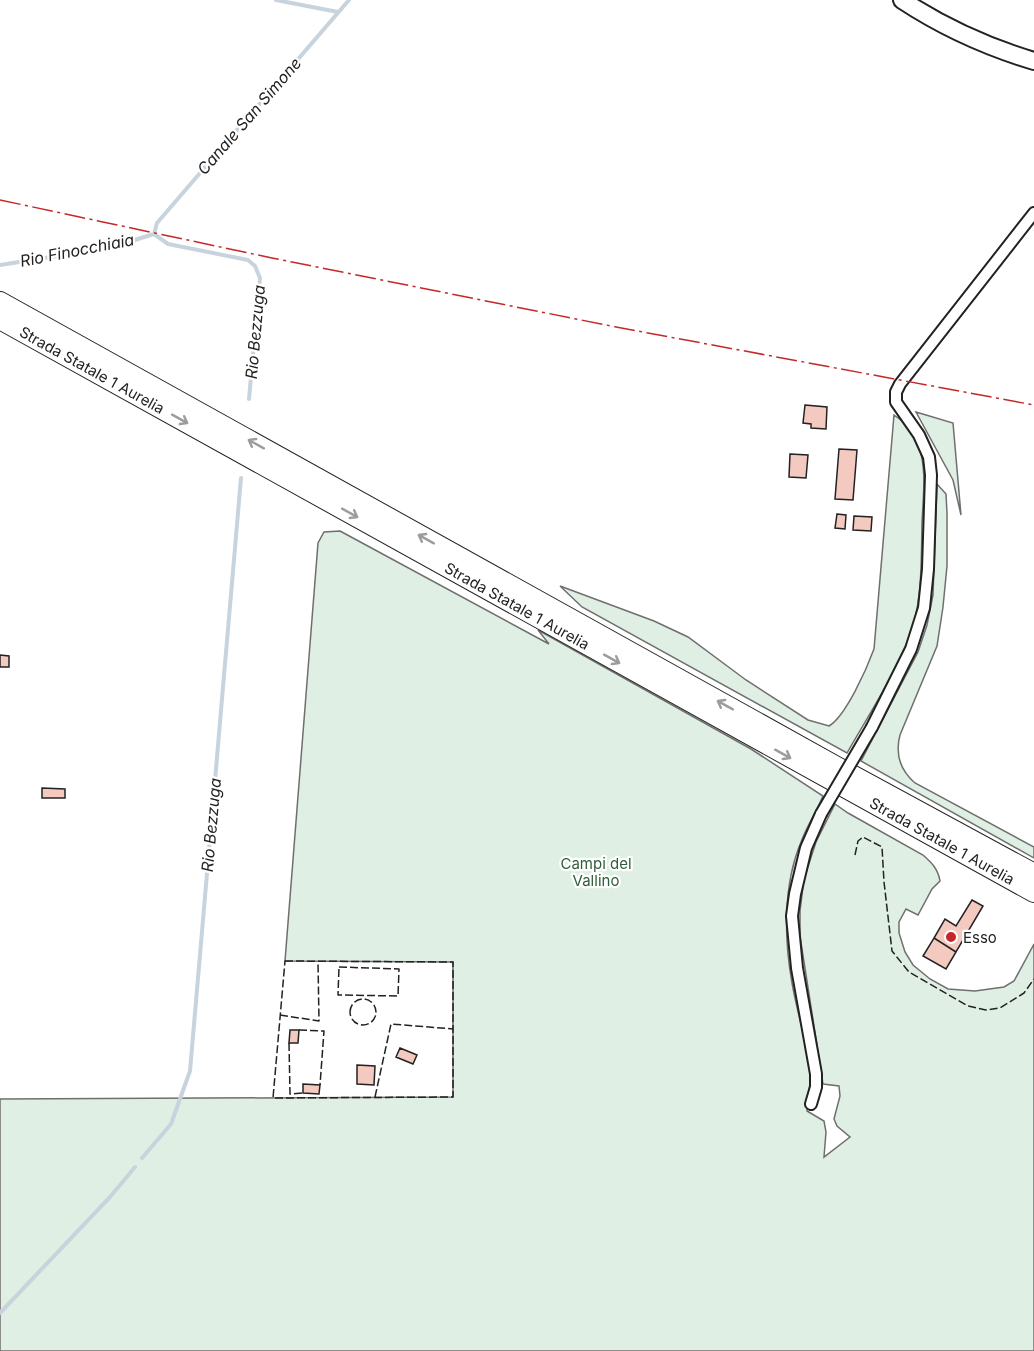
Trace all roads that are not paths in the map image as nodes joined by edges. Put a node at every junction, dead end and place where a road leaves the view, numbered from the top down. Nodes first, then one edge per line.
1 (902, 0) edge
2 (1034, 61) edge
3 (1034, 213) edge
4 (0, 302) edge
5 (0, 319) edge
6 (1034, 874) edge
7 (1034, 892) edge
8 (811, 1104) dead end

1 - 2 main road
3 - 8 street, bridge
6 -> 4 highway, Strada Statale 1 Aurelia
5 -> 7 highway, Strada Statale 1 Aurelia

